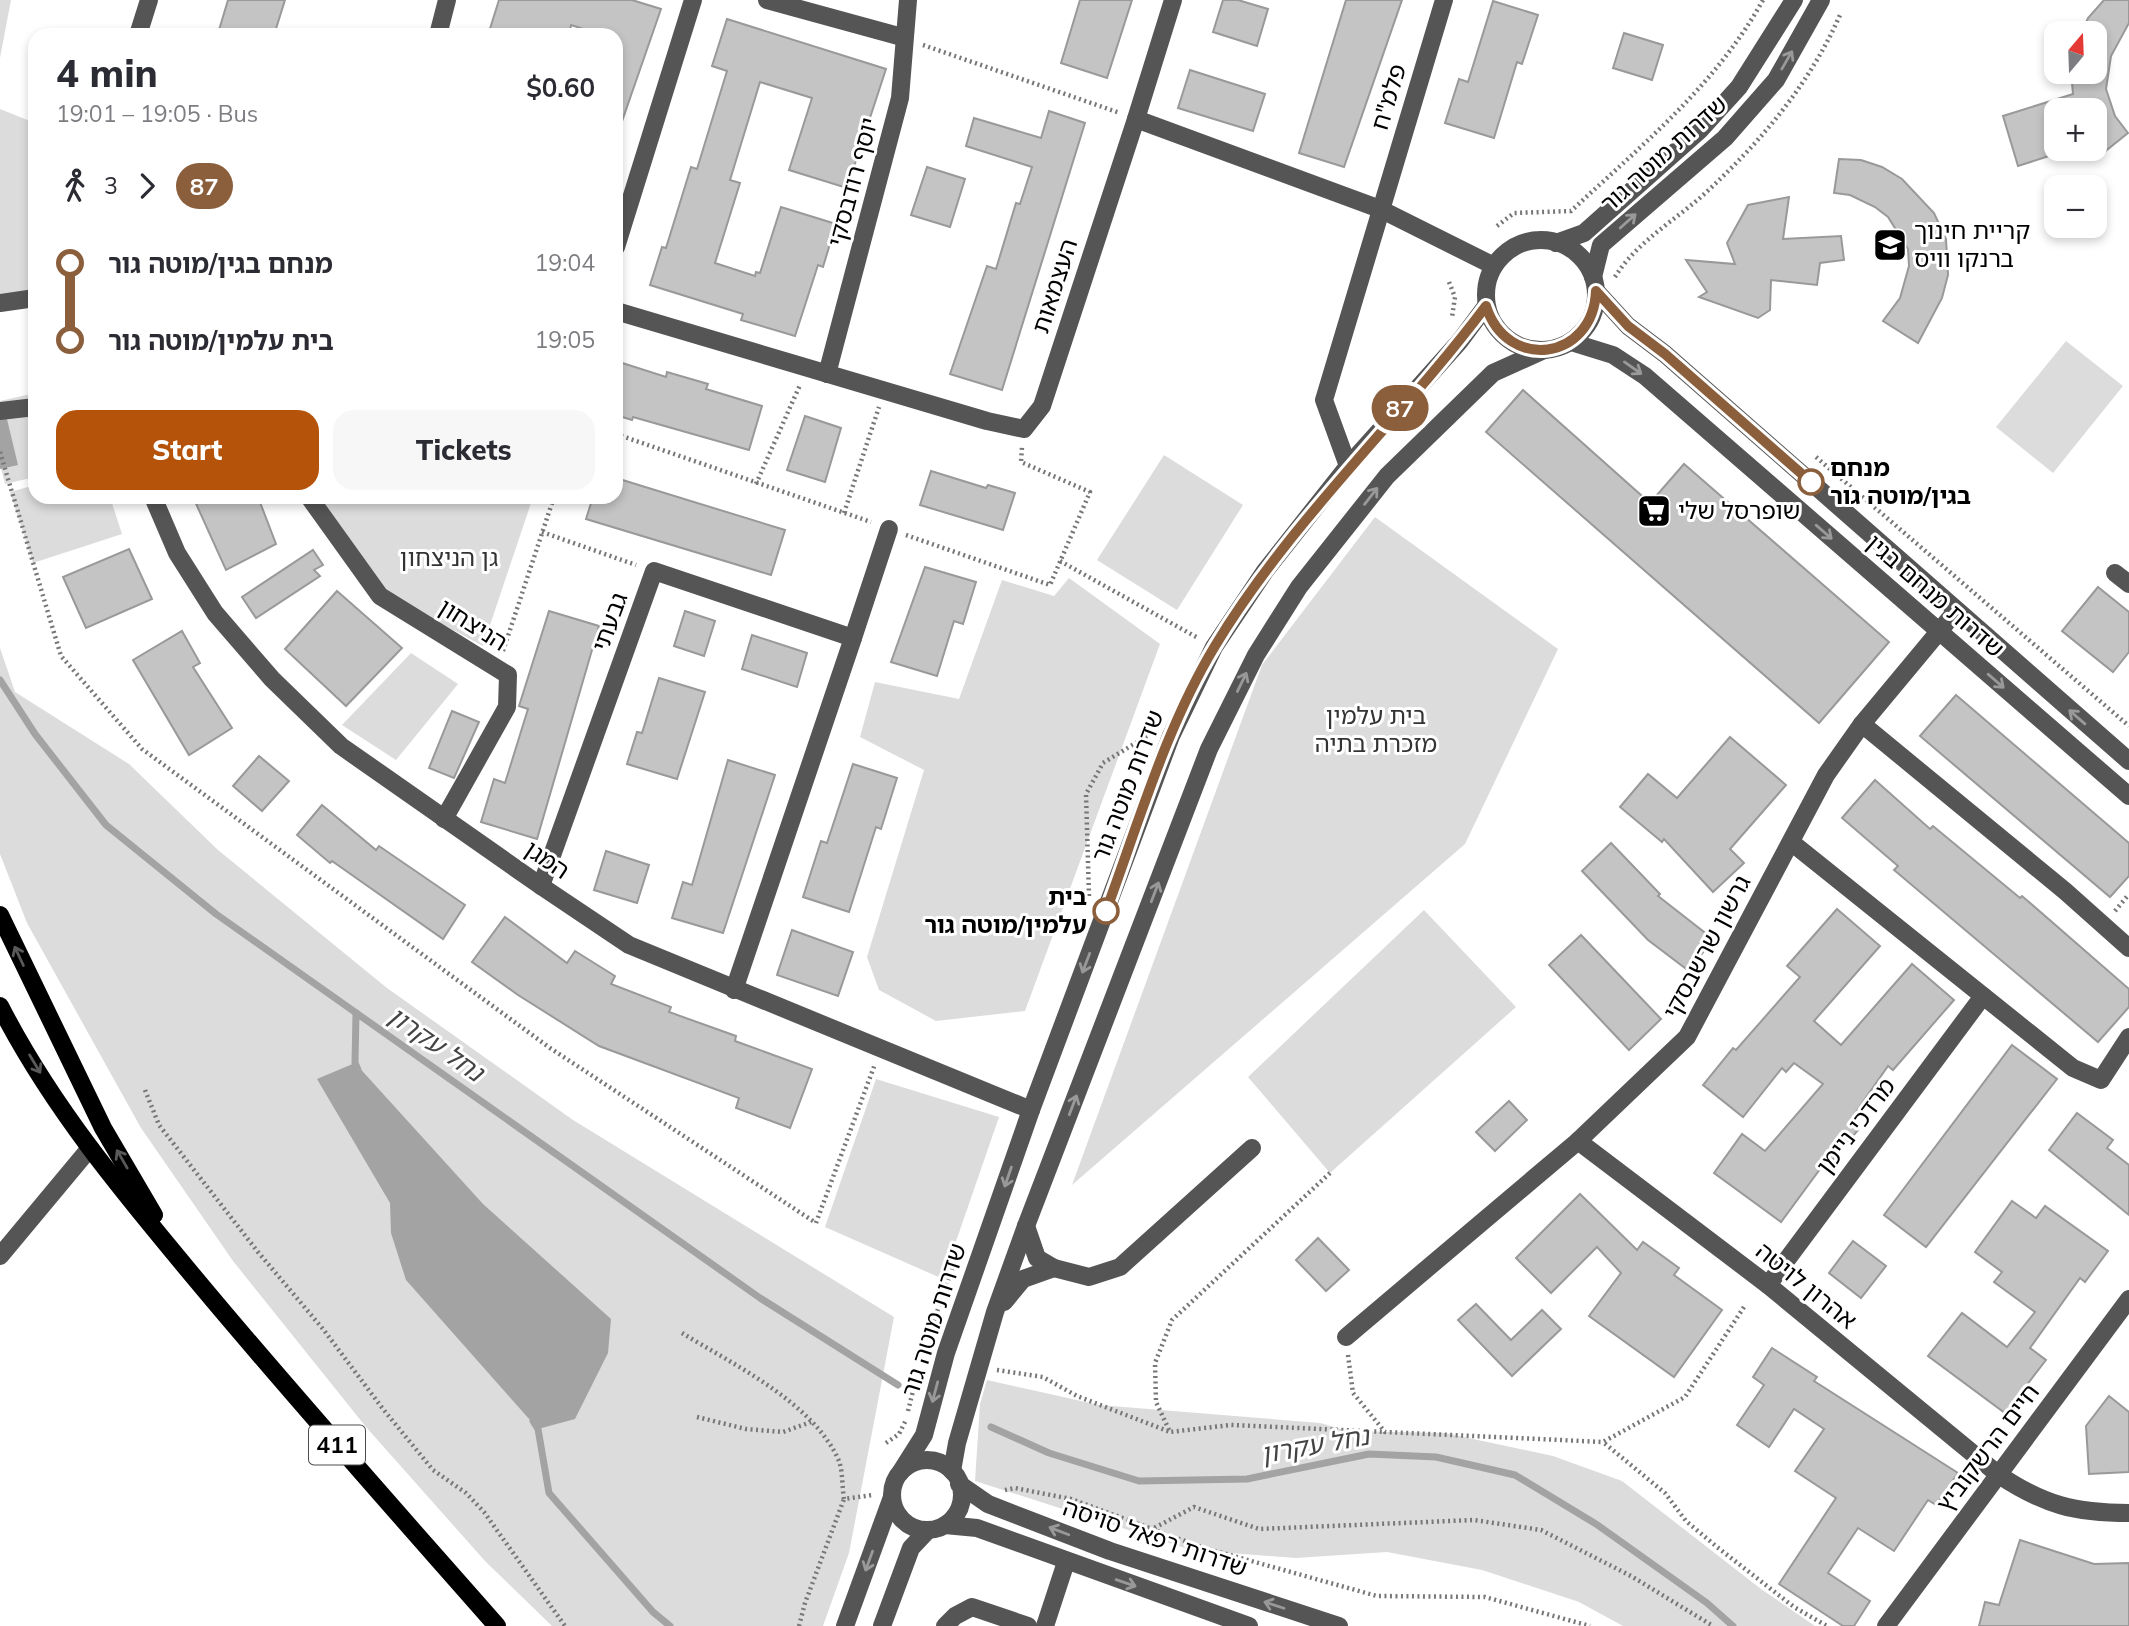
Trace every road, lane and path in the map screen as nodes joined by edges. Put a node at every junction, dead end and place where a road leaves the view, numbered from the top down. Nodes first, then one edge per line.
1 (149, 0) edge
2 (447, 0) edge
3 (693, 0) edge
4 (767, 0) edge
5 (908, 0) edge
6 (1173, 0) edge
7 (1444, 0) edge
8 (1763, 0) edge
9 (1794, 0) edge
10 (1821, 0) edge
11 (1840, 15) dead end
12 (140, 28) edge
13 (441, 28) edge
14 (902, 37) junction
15 (1136, 118) junction
16 (1380, 209) junction
17 (623, 225) edge
18 (1497, 226) dead end
19 (1556, 243) junction
20 (1494, 266) junction
21 (1449, 282) dead end
22 (1594, 284) junction
23 (1615, 290) dead end
24 (28, 299) edge
25 (0, 303) edge
26 (1486, 306) junction
27 (623, 313) edge
28 (1449, 323) dead end
29 (1571, 342) junction
30 (1544, 350) junction
31 (808, 368) junction
32 (827, 374) junction
33 (885, 391) junction
34 (28, 408) edge
35 (0, 411) edge
36 (1024, 429) junction
37 (623, 436) edge
38 (1807, 450) dead end
39 (0, 452) edge
40 (1348, 466) junction
41 (756, 484) junction
42 (156, 504) edge
43 (314, 504) edge
44 (552, 504) edge
45 (844, 513) junction
46 (889, 529) junction
47 (542, 531) junction
48 (1060, 561) junction
49 (654, 571) junction
50 (1956, 611) junction
51 (1938, 631) junction
52 (853, 638) junction
53 (1214, 647) junction
54 (497, 668) junction
55 (1862, 724) junction
56 (2129, 726) edge
57 (2129, 761) edge
58 (2129, 796) edge
59 (444, 819) junction
60 (1791, 842) junction
61 (541, 886) junction
62 (0, 915) edge
63 (2129, 948) edge
64 (734, 990) junction
65 (1983, 996) junction
66 (0, 1006) edge
67 (2129, 1037) edge
68 (880, 1051) junction
69 (145, 1090) dead end
70 (1031, 1110) junction
71 (1578, 1141) junction
72 (90, 1148) junction
73 (1252, 1149) dead end
74 (1330, 1173) dead end
75 (1026, 1226) junction
76 (0, 1256) edge
77 (181, 1261) junction
78 (1054, 1268) junction
79 (1768, 1285) junction
80 (1744, 1307) dead end
81 (2126, 1311) edge
82 (995, 1312) junction
83 (682, 1333) dead end
84 (1346, 1337) joint
85 (992, 1371) dead end
86 (697, 1417) dead end
87 (811, 1422) junction
88 (1170, 1432) junction
89 (1385, 1432) junction
90 (1602, 1443) junction
91 (900, 1473) junction
92 (1999, 1475) junction
93 (956, 1477) junction
94 (996, 1492) dead end
95 (892, 1494) junction
96 (844, 1499) junction
97 (2129, 1513) edge
98 (937, 1527) junction
99 (1153, 1529) junction
100 (1110, 1551) junction
101 (1066, 1562) junction
102 (497, 1626) edge
103 (565, 1626) edge
104 (799, 1626) edge
105 (845, 1626) edge
106 (882, 1626) edge
107 (946, 1626) edge
108 (1028, 1626) edge
109 (1045, 1626) edge
110 (1249, 1626) edge
111 (1339, 1626) edge
112 (1590, 1626) edge
113 (1713, 1626) edge
114 (1827, 1626) edge
115 (1886, 1626) edge

1 - 12 street
2 - 13 street
3 - 17 street
4 - 14 street
5 - 14 street, יוסף רודבסקי
6 - 15 street
7 - 16 street, פלמ"ח
8 - 18 path
9 - 19 street, שדרות מוטה גור
22 -> 10 street, שדרות מוטה גור
11 - 23 path
14 - 15 path
14 - 32 street, יוסף רודבסקי
15 - 16 street
15 - 36 street, העצמאות
16 - 20 street
16 - 40 street, פלמ"ח
19 - 20 street
19 - 22 street
20 - 26 street
21 - 28 path
22 - 29 street
22 - 50 street, שדרות מנחם בגין
24 - 25 street
26 - 30 street
26 - 40 street, שדרות מוטה גור
27 - 31 street
29 - 30 street
29 -> 51 street, שדרות מנחם בגין
75 -> 30 street
31 - 32 street
31 - 41 path
32 - 33 street
33 - 36 street
33 - 45 path
34 - 35 street
36 - 48 path
37 - 41 path
38 - 56 path
39 - 68 path
40 - 53 street, שדרות מוטה גור
41 - 45 path
42 - 59 street, המגן
43 - 54 street, הניצחון
44 - 47 path
45 - 46 path
46 - 48 path
46 - 52 street
47 - 49 path
47 - 54 path
48 - 53 path
49 - 52 street, גבעתי
49 - 61 street, גבעתי
50 - 51 street, גרשון שרשבסקי
57 -> 50 street, שדרות מנחם בגין
51 - 55 street, גרשון שרשבסקי
51 -> 58 street, שדרות מנחם בגין
52 - 64 street
53 -> 70 street, שדרות מוטה גור
54 - 59 street, הניצחון
55 - 60 street, גרשון שרשבסקי
55 - 63 street
59 - 61 street, המגן
60 - 65 street
60 - 71 street, גרשון שרשבסקי
61 - 64 street, המגן
77 -> 62 main road, 411
64 - 68 street, המגן
65 - 67 street
65 - 79 street, מרדכי ניימן
66 -> 72 main road, 411
68 - 70 street, המגן
69 - 103 path
70 -> 91 street, שדרות מוטה גור
71 - 79 street, אהרון לויטה
71 - 84 street, גרשון שרשבסקי
72 - 76 street
72 - 77 main road, 411
73 - 78 street
74 - 88 path
75 - 78 street
75 - 82 street
77 - 102 main road, 411
78 - 82 street
79 - 92 street, אהרון לויטה
80 - 90 path
81 - 92 street, חיים הרשקוביץ
82 - 93 street
83 - 87 path
84 - 89 path
85 - 88 path
86 - 87 path
87 - 96 path
88 - 89 path
89 - 90 path
90 - 114 path
91 - 93 street
91 - 95 street
92 - 97 street, אהרון לויטה
92 - 115 street, חיים הרשקוביץ
93 - 98 street
100 -> 93 street, שדרות רפאל סויסה
94 - 99 path
95 - 96 path
95 - 98 street
95 -> 105 street
96 - 104 path
98 - 101 street
98 - 106 street
99 - 100 path
99 - 112 path
99 - 113 path
111 -> 100 street, שדרות רפאל סויסה
101 - 109 street
101 -> 110 street
107 - 108 street

